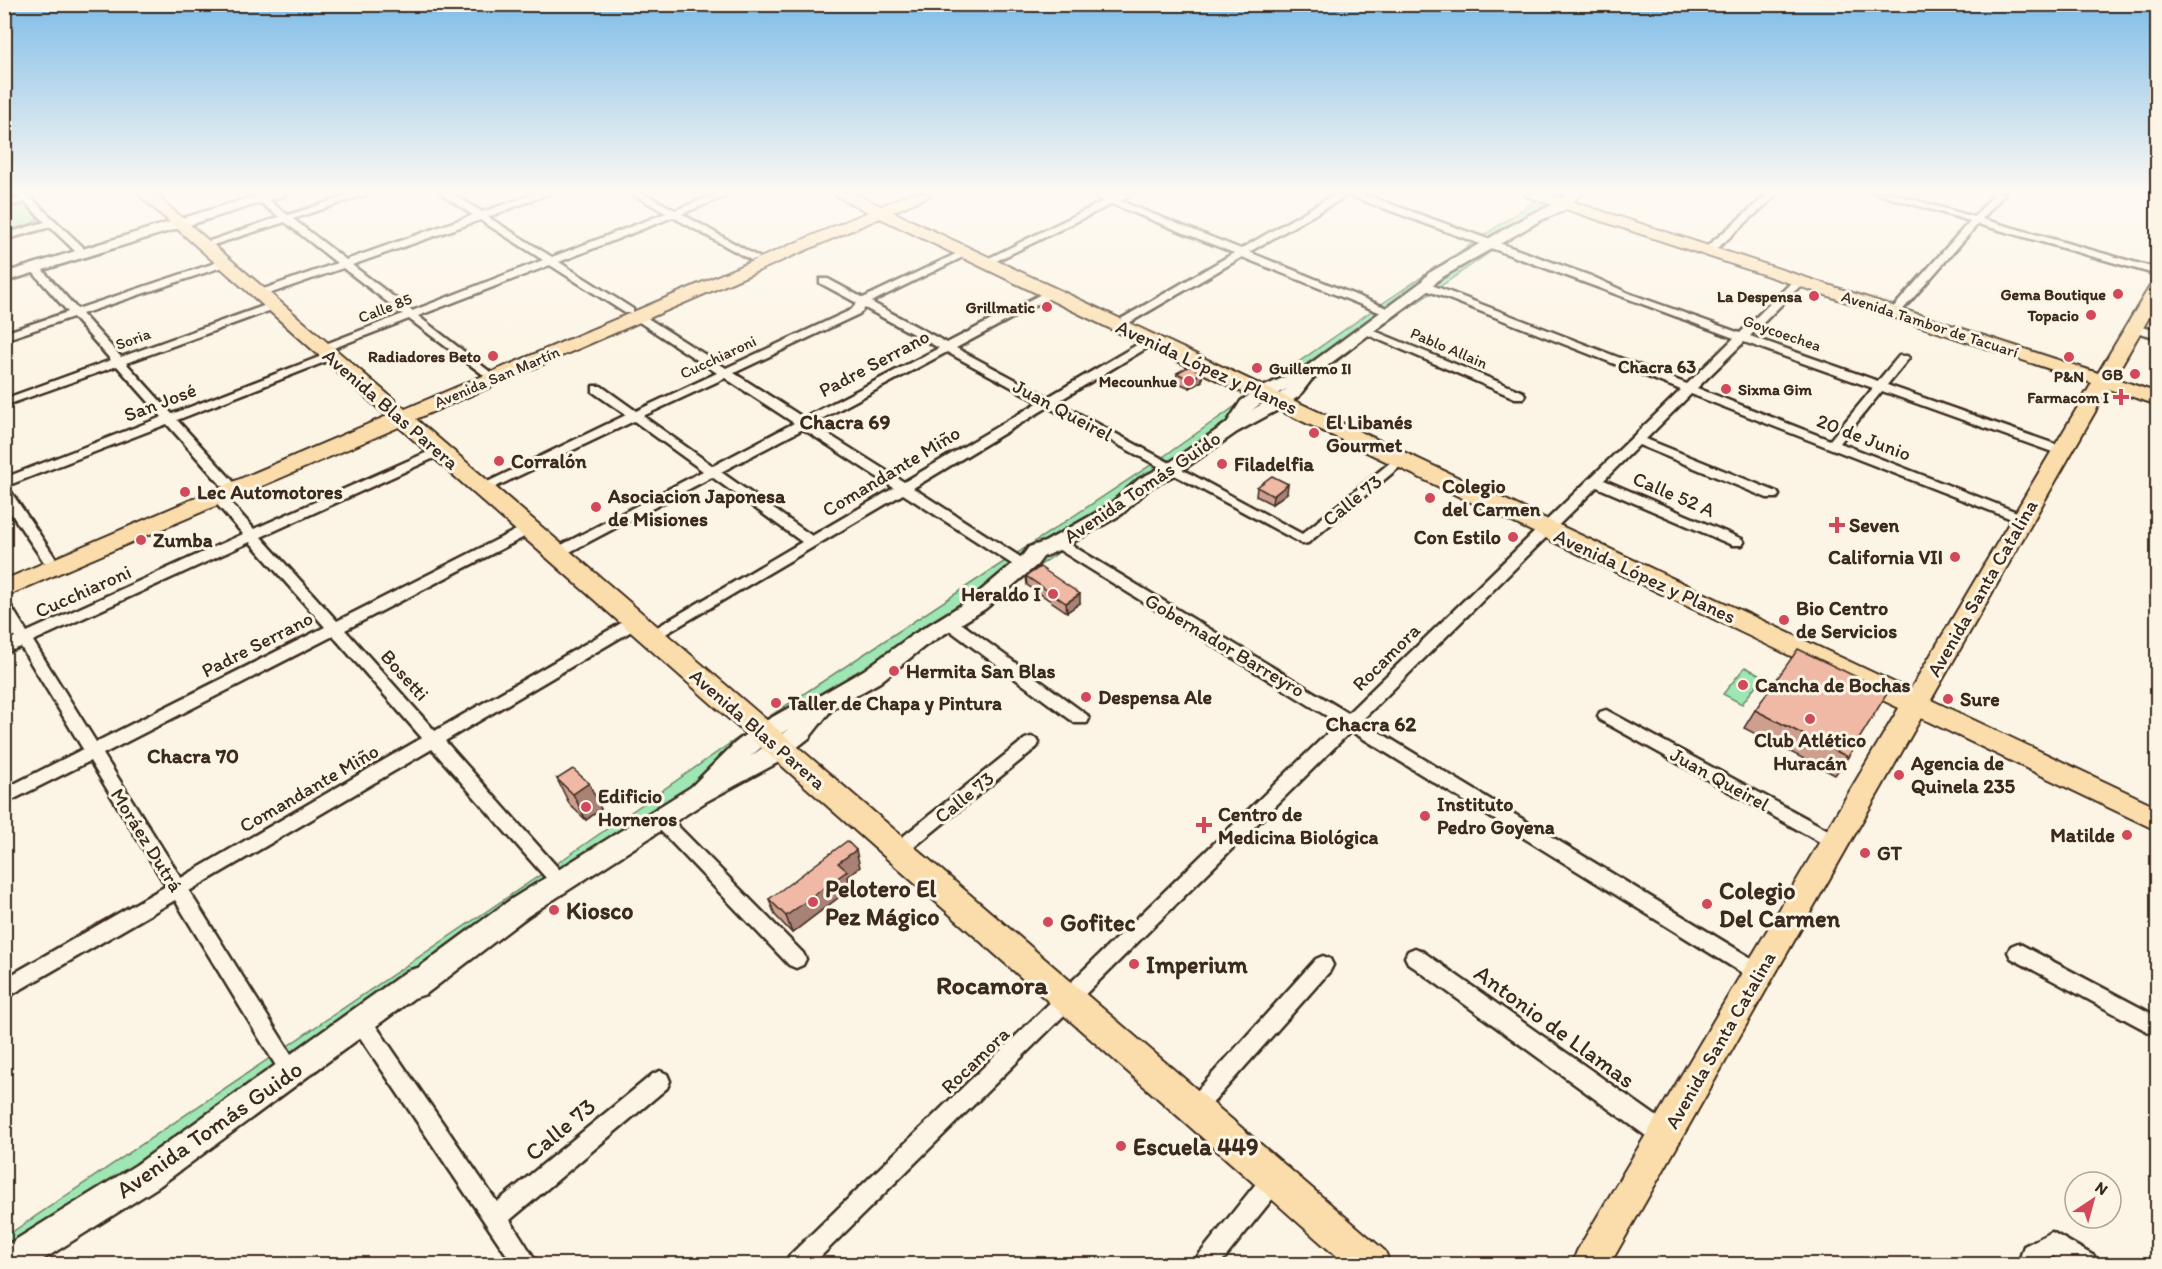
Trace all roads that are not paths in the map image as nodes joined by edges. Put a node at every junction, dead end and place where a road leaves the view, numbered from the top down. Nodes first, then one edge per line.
1 (68, 252) edge
2 (83, 252) edge
3 (211, 252) edge
4 (329, 252) edge
5 (378, 252) edge
6 (537, 252) edge
7 (574, 252) edge
8 (744, 252) edge
9 (770, 252) edge
10 (777, 252) edge
11 (1006, 252) edge
12 (1478, 252) edge
13 (1515, 252) edge
14 (1712, 252) edge
15 (1947, 252) edge
16 (2088, 252) edge
17 (966, 253) joint
18 (1242, 253) joint
19 (755, 258) junction
20 (551, 261) junction
21 (986, 262) junction
22 (224, 263) junction
23 (344, 264) junction
24 (35, 268) junction
25 (4, 272) edge
26 (2157, 272) edge
27 (4, 278) edge
28 (1433, 279) junction
29 (824, 281) dead end
30 (1799, 281) junction
31 (2157, 286) edge
32 (1051, 293) junction
33 (259, 294) junction
34 (865, 303) junction
35 (273, 306) junction
36 (1388, 312) junction
37 (1894, 312) junction
38 (75, 313) junction
39 (633, 314) junction
40 (410, 315) junction
41 (1118, 325) junction
42 (2133, 328) junction
43 (1365, 330) junction
44 (2157, 335) edge
45 (4, 337) edge
46 (1742, 337) junction
47 (1151, 341) junction
48 (947, 348) junction
49 (326, 352) junction
50 (1903, 358) dead end
51 (119, 362) junction
52 (485, 373) junction
53 (725, 374) junction
54 (2103, 381) junction
55 (1881, 386) junction
56 (597, 389) dead end
57 (1689, 389) junction
58 (1519, 396) dead end
59 (1271, 398) junction
60 (2157, 399) edge
61 (1048, 402) junction
62 (4, 403) edge
63 (398, 415) junction
64 (635, 416) junction
65 (170, 419) junction
66 (803, 424) junction
67 (1637, 440) junction
68 (1832, 445) junction
69 (2062, 451) junction
70 (439, 452) junction
71 (1402, 460) junction
72 (1172, 469) junction
73 (712, 471) junction
74 (1595, 481) junction
75 (4, 483) edge
76 (482, 488) junction
77 (903, 488) junction
78 (223, 490) junction
79 (4, 492) edge
80 (1772, 495) dead end
81 (2022, 519) junction
82 (529, 529) junction
83 (1546, 529) junction
84 (253, 536) junction
85 (1303, 540) joint
86 (811, 542) junction
87 (1737, 542) dead end
88 (1055, 545) junction
89 (557, 553) junction
90 (49, 559) junction
91 (1026, 563) junction
92 (4, 578) edge
93 (4, 589) edge
94 (4, 607) edge
95 (949, 622) junction
96 (334, 629) junction
97 (644, 629) junction
98 (24, 639) junction
99 (4, 648) edge
100 (1915, 704) junction
101 (1606, 716) dead end
102 (1081, 718) dead end
103 (1350, 721) junction
104 (433, 740) junction
105 (772, 741) junction
106 (1031, 743) dead end
107 (93, 752) junction
108 (4, 797) edge
109 (661, 820) junction
110 (2157, 820) edge
111 (1835, 842) junction
112 (897, 851) junction
113 (560, 882) junction
114 (178, 889) junction
115 (2018, 952) dead end
116 (1415, 957) dead end
117 (796, 959) dead end
118 (1323, 965) dead end
119 (1759, 973) junction
120 (4, 990) edge
121 (1068, 999) junction
122 (360, 1020) junction
123 (2157, 1028) edge
124 (291, 1072) junction
125 (660, 1081) dead end
126 (1194, 1109) junction
127 (1665, 1136) junction
128 (1274, 1179) junction
129 (495, 1218) junction
130 (7, 1264) edge
131 (526, 1264) edge
132 (797, 1264) edge
133 (1206, 1264) edge
134 (1372, 1264) edge
135 (1590, 1264) edge
136 (2029, 1264) edge
137 (2086, 1264) edge

1 - 25 main road
2 - 24 main road
3 - 22 main road, Avenida Blas Parera
4 - 23 street
5 - 23 street
6 - 20 street
7 - 20 street, Calle 85
8 - 19 street
9 - 19 main road, Avenida San Martín
10 - 39 main road, Avenida San Martín
11 - 21 street
12 - 28 main road, Avenida Tomás Guido
13 - 46 street, Goycoechea
14 - 30 main road, Avenida Tambor de Tacuarí
15 - 37 street
16 - 26 street
17 - 21 main road, Avenida López y Planes
17 - 34 street, Cucchiaroni
18 - 36 street
18 - 41 street
19 - 39 main road, Avenida San Martín
20 - 39 street
20 - 40 street, Calle 85
21 - 32 main road, Avenida López y Planes
22 - 33 main road, Avenida Blas Parera
22 - 38 street
23 - 33 street
23 - 40 street
24 - 27 main road
24 - 38 street, Bosetti
28 - 36 main road, Avenida Tomás Guido
28 - 57 street, 20 de Junio
29 - 34 street, Juan Queirel
30 - 37 main road, Avenida Tambor de Tacuarí
30 - 46 street, Rocamora
31 - 42 main road, Avenida Santa Catalina
32 - 41 main road, Avenida López y Planes
32 - 48 street, Padre Serrano
33 - 35 main road, Avenida Blas Parera
34 - 48 street, Juan Queirel
34 - 53 street, Cucchiaroni
35 - 49 main road, Avenida Blas Parera
35 - 51 street, Soria
36 - 43 main road, Avenida Tomás Guido
37 - 54 main road, Avenida Tambor de Tacuarí
38 - 45 street
38 - 51 street, Bosetti
39 - 52 main road, Avenida San Martín
39 - 53 street
39 - 63 main road, Avenida San Martín
40 - 49 street, Calle 85
40 - 52 street
41 - 47 main road, Avenida López y Planes
42 - 44 street
42 - 54 main road, Avenida Santa Catalina
43 - 58 street, Pablo Allain
43 - 59 main road, Avenida Tomás Guido
46 - 55 street, Goycoechea
46 - 57 street, Rocamora
47 - 59 main road, Avenida López y Planes
47 - 61 street, Comandante Miño
48 - 61 street, Juan Queirel
48 - 66 street, Padre Serrano
49 - 63 main road, Avenida Blas Parera
49 - 65 street, San José
50 - 55 street
51 - 62 street, Soria
51 - 65 street, Bosetti
52 - 63 main road, Avenida San Martín
53 - 64 street, Cucchiaroni
53 - 66 street
54 - 60 main road, Avenida Tambor de Tacuarí
54 - 69 main road, Avenida Santa Catalina
55 - 68 street
55 - 69 street, Goycoechea
56 - 64 street
57 - 67 street, Rocamora
57 - 68 street, 20 de Junio
59 - 71 main road, Avenida López y Planes
59 - 72 main road, Avenida Tomás Guido
61 - 72 street, Juan Queirel
61 - 77 street, Comandante Miño
63 - 70 main road, Avenida Blas Parera
63 - 78 main road, Avenida San Martín
64 - 73 street
64 - 76 street, Cucchiaroni
65 - 75 street, San José
65 - 78 street, Bosetti
66 - 73 street, Padre Serrano
66 - 77 street
67 - 74 street, Rocamora
67 - 80 street
68 - 81 street, 20 de Junio
69 - 81 main road, Avenida Santa Catalina
70 - 76 main road, Avenida Blas Parera
70 - 84 street, Cucchiaroni
71 - 83 main road, Avenida López y Planes
71 - 85 street, Calle 73
72 - 85 street, Juan Queirel
72 - 88 main road, Avenida Tomás Guido
73 - 86 street
73 - 89 street, Padre Serrano
74 - 83 street, Rocamora
74 - 87 street, Calle 52 A
76 - 82 main road, Avenida Blas Parera
77 - 86 street, Comandante Miño
77 - 91 street
78 - 84 street, Bosetti
78 - 90 main road, Avenida San Martín
78 - 93 main road, Avenida San Martín
79 - 90 street
81 - 100 main road, Avenida Santa Catalina
82 - 89 main road, Avenida Blas Parera
82 - 96 street, Padre Serrano
83 - 100 main road, Avenida López y Planes
83 - 103 street, Rocamora
84 - 96 street, Bosetti
84 - 98 street, Cucchiaroni
86 - 97 street, Comandante Miño
88 - 91 main road, Avenida Tomás Guido
88 - 103 street, Gobernador Barreyro
89 - 97 main road, Avenida Blas Parera
90 - 92 main road, Avenida San Martín
91 - 95 main road, Avenida Tomás Guido
94 - 98 street, Moráez Dutrá
95 - 102 street
95 - 105 main road, Avenida Tomás Guido
96 - 104 street, Bosetti
96 - 107 street, Padre Serrano
97 - 104 street, Comandante Miño
97 - 105 main road, Avenida Blas Parera
98 - 99 street, Cucchiaroni
98 - 107 street, Moráez Dutrá
100 - 110 main road, Avenida López y Planes
100 - 111 main road, Avenida Santa Catalina
101 - 111 street, Juan Queirel
103 - 119 street, Gobernador Barreyro
103 - 121 street, Rocamora
104 - 113 street, Bosetti
104 - 114 street, Comandante Miño
105 - 109 main road, Avenida Tomás Guido
105 - 112 main road, Avenida Blas Parera
106 - 112 street, Calle 73
107 - 108 street, Padre Serrano
107 - 114 street, Moráez Dutrá
109 - 113 main road, Avenida Tomás Guido
109 - 117 street
111 - 119 main road, Avenida Santa Catalina
112 - 121 main road, Avenida Blas Parera
113 - 122 main road, Avenida Tomás Guido
114 - 120 street, Comandante Miño
114 - 124 street, Moráez Dutrá
115 - 123 street
116 - 127 street, Antonio de Llamas
118 - 126 street
119 - 127 main road, Avenida Santa Catalina
121 - 126 main road, Avenida Blas Parera
121 - 132 street, Rocamora
122 - 124 main road, Avenida Tomás Guido
122 - 129 street
124 - 130 main road, Avenida Tomás Guido
125 - 129 street, Calle 73
126 - 128 main road, Avenida Blas Parera
127 - 135 main road, Avenida Santa Catalina
128 - 133 street
128 - 134 main road, Avenida Blas Parera
129 - 131 street
136 - 137 street

